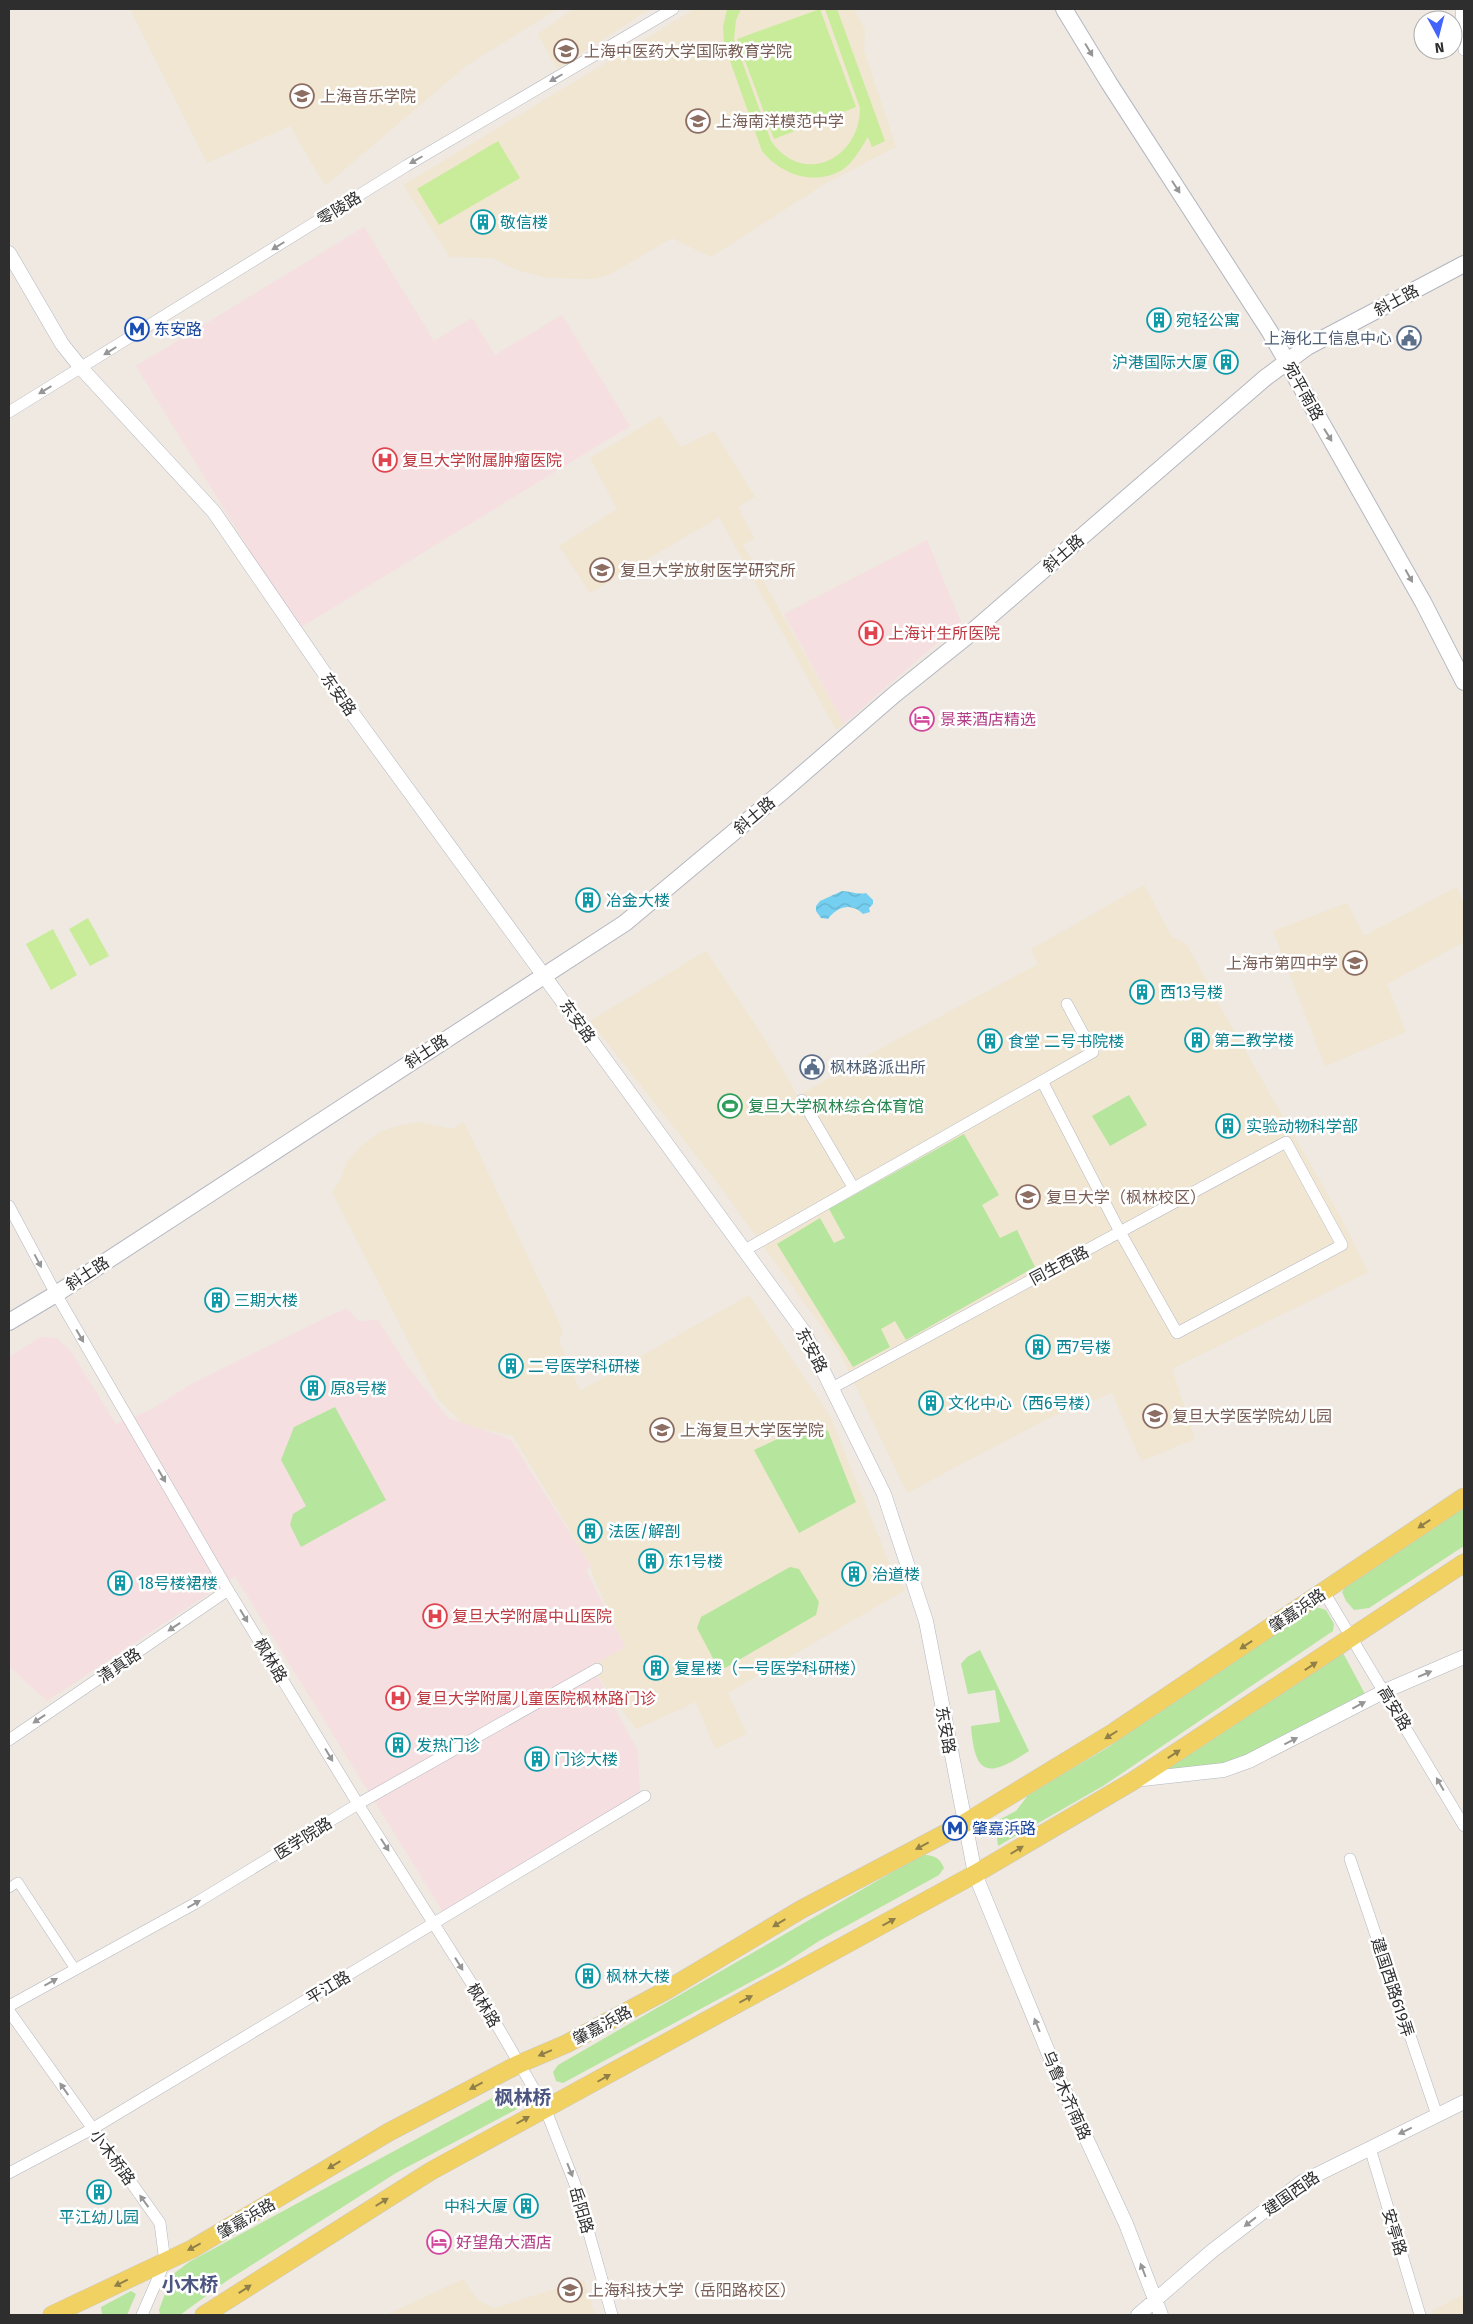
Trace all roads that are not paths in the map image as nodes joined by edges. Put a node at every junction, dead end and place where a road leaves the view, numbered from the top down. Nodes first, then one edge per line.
1 (673, 9) edge
2 (1064, 9) edge
3 (1461, 9) edge
4 (1464, 50) edge
5 (9, 253) edge
6 (1464, 264) edge
7 (1287, 362) junction
8 (82, 369) junction
9 (9, 412) edge
10 (1464, 682) edge
11 (544, 975) junction
12 (1067, 1004) dead end
13 (1042, 1081) junction
14 (802, 1100) dead end
15 (853, 1187) junction
16 (9, 1206) edge
17 (1120, 1232) junction
18 (745, 1250) junction
19 (56, 1294) junction
20 (9, 1322) edge
21 (832, 1388) junction
22 (1464, 1497) edge
23 (1464, 1563) edge
24 (228, 1590) junction
25 (1324, 1592) junction
26 (1353, 1638) junction
27 (1464, 1657) edge
28 (597, 1669) dead end
29 (1385, 1691) junction
30 (9, 1740) edge
31 (1134, 1781) junction
32 (645, 1796) dead end
33 (358, 1804) junction
34 (964, 1823) junction
35 (1464, 1826) edge
36 (1350, 1859) dead end
37 (975, 1874) junction
38 (9, 1888) edge
39 (433, 1923) junction
40 (75, 1970) junction
41 (9, 2006) edge
42 (9, 2011) edge
43 (520, 2064) junction
44 (1464, 2102) edge
45 (545, 2108) junction
46 (1437, 2116) junction
47 (92, 2128) junction
48 (1370, 2148) junction
49 (9, 2173) edge
50 (165, 2262) junction
51 (1155, 2299) junction
52 (80, 2310) edge
53 (52, 2315) edge
54 (142, 2315) edge
55 (204, 2315) edge
56 (612, 2315) edge
57 (1138, 2315) edge
58 (1161, 2315) edge
59 (1420, 2315) edge

1 -> 8 street, 零陵路
2 -> 7 main road, 宛平南路
3 - 4 street
5 - 8 street, 东安路
6 - 7 main road, 斜土路
7 -> 10 main road, 宛平南路
7 - 11 main road, 斜土路
8 -> 9 street, 零陵路
8 - 11 street, 东安路
11 - 18 street, 东安路
11 - 19 main road, 斜土路
12 - 13 street
13 - 15 street
13 - 17 street
14 - 15 street
15 - 18 street
16 -> 19 street, 枫林路
17 - 17 street, 同生西路
17 - 21 street, 同生西路
18 - 21 street, 东安路
19 - 20 main road, 斜土路
19 -> 24 street, 枫林路
21 - 34 street, 东安路
22 -> 25 main road, 肇嘉浜路
23 - 26 main road
24 -> 30 street, 清真路
24 -> 33 street, 枫林路
25 - 26 street, 高安路
25 -> 34 main road, 肇嘉浜路
26 - 29 street, 高安路
31 -> 26 main road
29 -> 27 street
28 - 33 street, 医学院路
31 -> 29 street
35 -> 29 street, 高安路
37 -> 31 main road
32 - 39 street, 平江路
33 -> 39 street, 枫林路
40 -> 33 street, 医学院路
34 - 37 street, 东安路
34 -> 43 main road, 肇嘉浜路
36 - 46 street, 建国西路619弄
45 -> 37 main road
51 -> 37 street, 乌鲁木齐南路
38 - 40 street
39 -> 43 street, 枫林路
39 - 47 street, 平江路
41 -> 40 street, 医学院路
47 -> 42 street, 小木桥路
43 - 45 street, 枫林路
43 -> 50 main road, 肇嘉浜路
44 - 46 street, 建国西路
55 -> 45 main road
45 -> 56 street, 岳阳路
46 -> 48 street, 建国西路
47 - 49 street, 平江路
50 -> 47 street, 小木桥路
48 -> 51 street, 建国西路
48 - 59 street, 安亭路
50 -> 52 main road, 肇嘉浜路
50 - 54 street
51 - 57 street, 建国西路
51 - 58 street, 乌鲁木齐南路
52 - 53 main road, 肇嘉浜路

